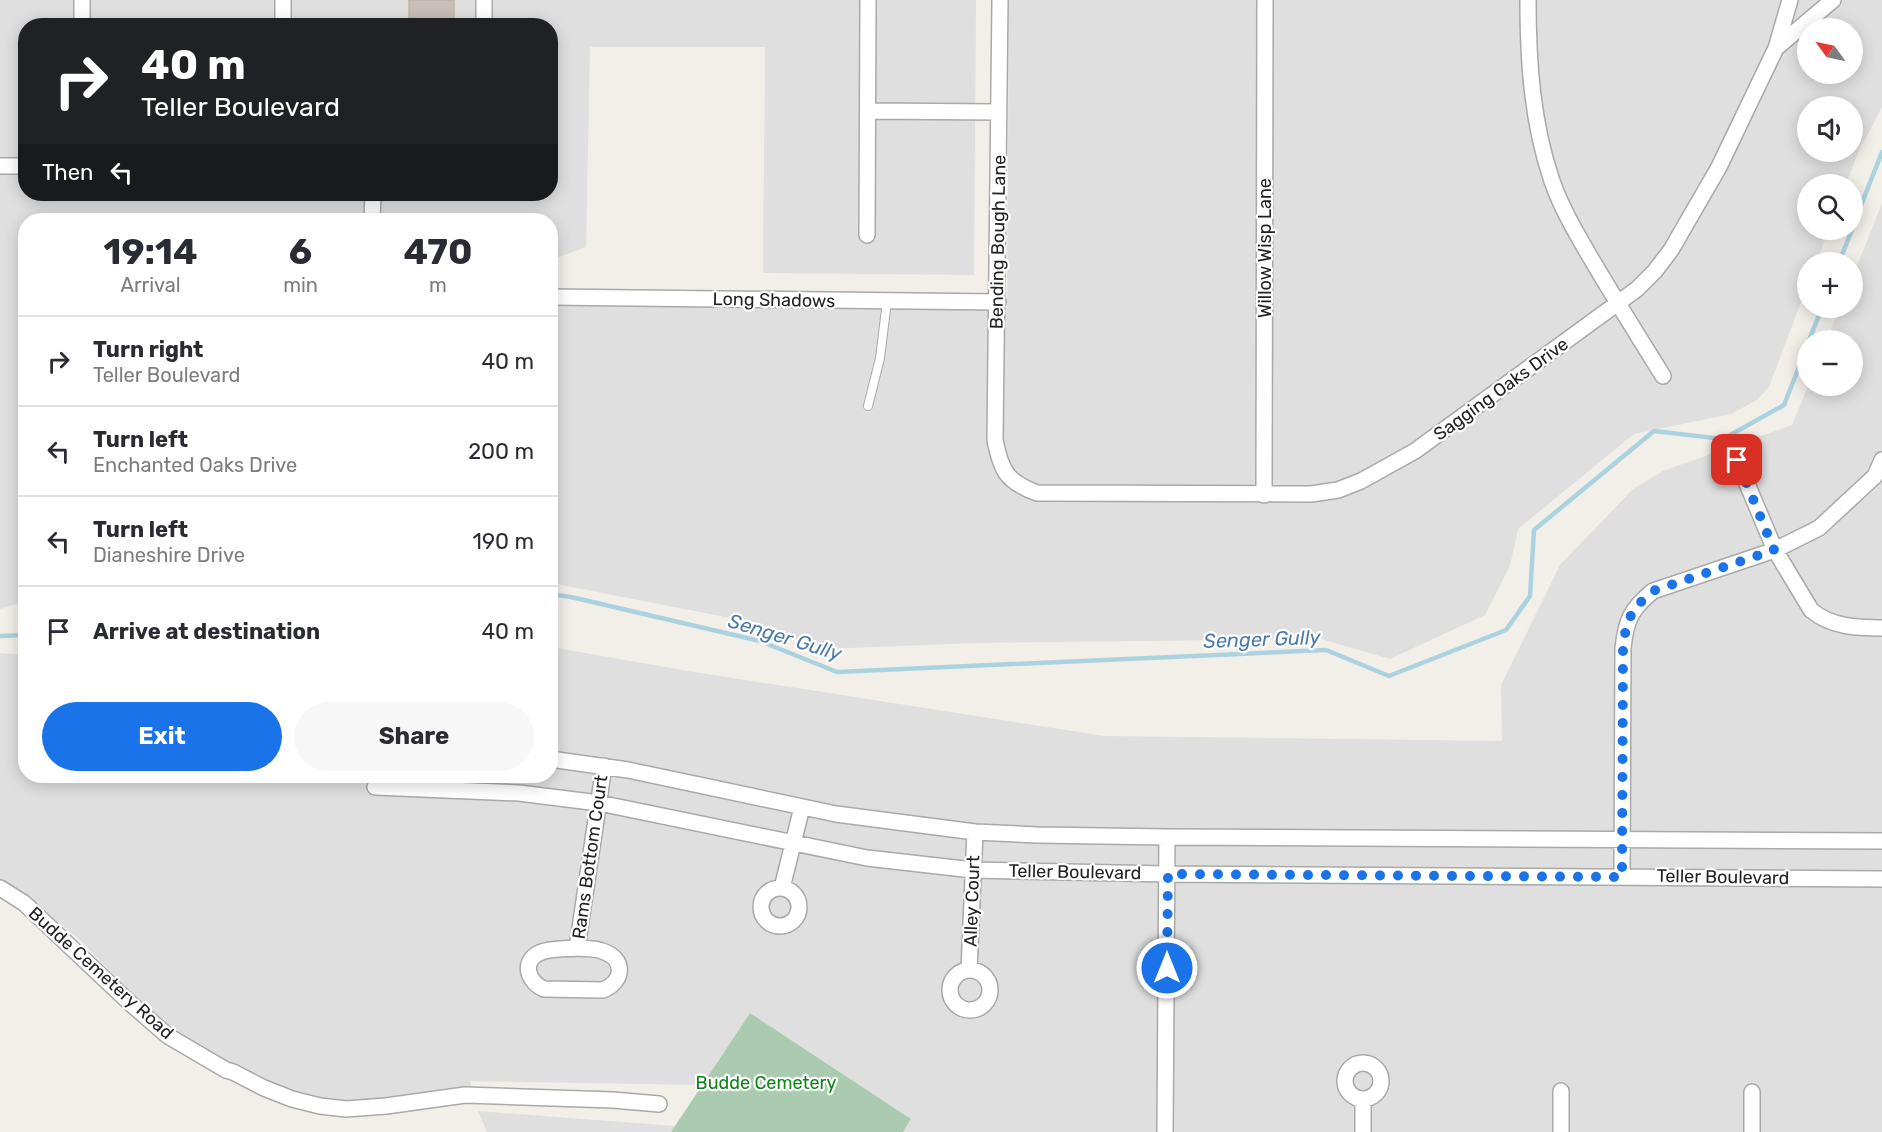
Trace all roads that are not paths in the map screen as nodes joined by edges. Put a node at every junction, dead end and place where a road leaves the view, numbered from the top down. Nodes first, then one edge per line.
1 (82, 0) edge
2 (283, 0) edge
3 (484, 0) edge
4 (868, 0) edge
5 (1000, 0) edge
6 (1265, 0) edge
7 (1528, 0) edge
8 (1790, 0) edge
9 (1833, 0) edge
10 (82, 18) edge
11 (283, 18) edge
12 (484, 18) edge
13 (1776, 48) junction
14 (867, 111) junction
15 (999, 111) junction
16 (0, 166) edge
17 (18, 166) edge
18 (867, 235) dead end
19 (558, 297) edge
20 (887, 301) junction
21 (998, 302) junction
22 (1618, 305) junction
23 (1663, 376) dead end
24 (868, 406) dead end
25 (1737, 460) dead end
26 (1882, 460) edge
27 (1011, 480) joint
28 (1264, 495) junction
29 (1774, 550) junction
30 (1882, 628) edge
31 (558, 760) edge
32 (604, 766) junction
33 (411, 783) edge
34 (429, 783) edge
35 (375, 787) dead end
36 (599, 803) junction
37 (802, 807) junction
38 (975, 832) junction
39 (1167, 837) junction
40 (1623, 841) junction
41 (1882, 841) edge
42 (793, 843) junction
43 (973, 870) junction
44 (1168, 874) junction
45 (1622, 877) junction
46 (1882, 879) edge
47 (0, 888) edge
48 (782, 888) dead end
49 (577, 948) junction
50 (969, 970) dead end
51 (1561, 1090) dead end
52 (1752, 1092) dead end
53 (1363, 1099) dead end
54 (659, 1104) dead end
55 (1165, 1132) edge
56 (1363, 1132) edge
57 (1561, 1132) edge
58 (1752, 1132) edge

1 - 10 street
2 - 11 street
3 - 12 street
4 - 14 street
5 - 15 street, Bending Bough Lane
6 - 28 street, Willow Wisp Lane
7 - 22 street
8 - 13 street
9 - 13 street, Sagging Oaks Drive
13 - 22 street, Sagging Oaks Drive
14 - 15 street
14 - 18 street
15 - 21 street, Bending Bough Lane
16 - 17 street
19 - 20 street, Long Shadows
20 - 21 street, Long Shadows
20 - 24 lane
21 - 27 street, Bending Bough Lane
22 - 23 street
22 - 28 street, Sagging Oaks Drive
25 - 29 street
26 - 29 street
27 - 28 street, Sagging Oaks Drive
29 - 30 street
29 - 40 street
31 - 32 street, Teller Boulevard
32 - 36 street, Rams Bottom Court
32 - 37 street, Teller Boulevard
33 - 35 street, Teller Boulevard
34 - 36 street, Teller Boulevard
36 - 42 street, Teller Boulevard
36 - 49 street, Rams Bottom Court
37 - 38 street, Teller Boulevard
37 - 42 street
38 - 39 street, Teller Boulevard
38 - 43 street, Alley Court
39 - 40 street, Teller Boulevard
39 - 44 street
40 - 41 street, Teller Boulevard
40 - 45 street
42 - 43 street, Teller Boulevard
42 - 48 street
43 - 44 street, Teller Boulevard
43 - 50 street, Alley Court
44 - 45 street, Teller Boulevard
44 - 55 street
45 - 46 street, Teller Boulevard
47 - 54 street, Budde Cemetery Road
49 - 49 street, Rams Bottom Court
51 - 57 street
52 - 58 street
53 - 56 street

